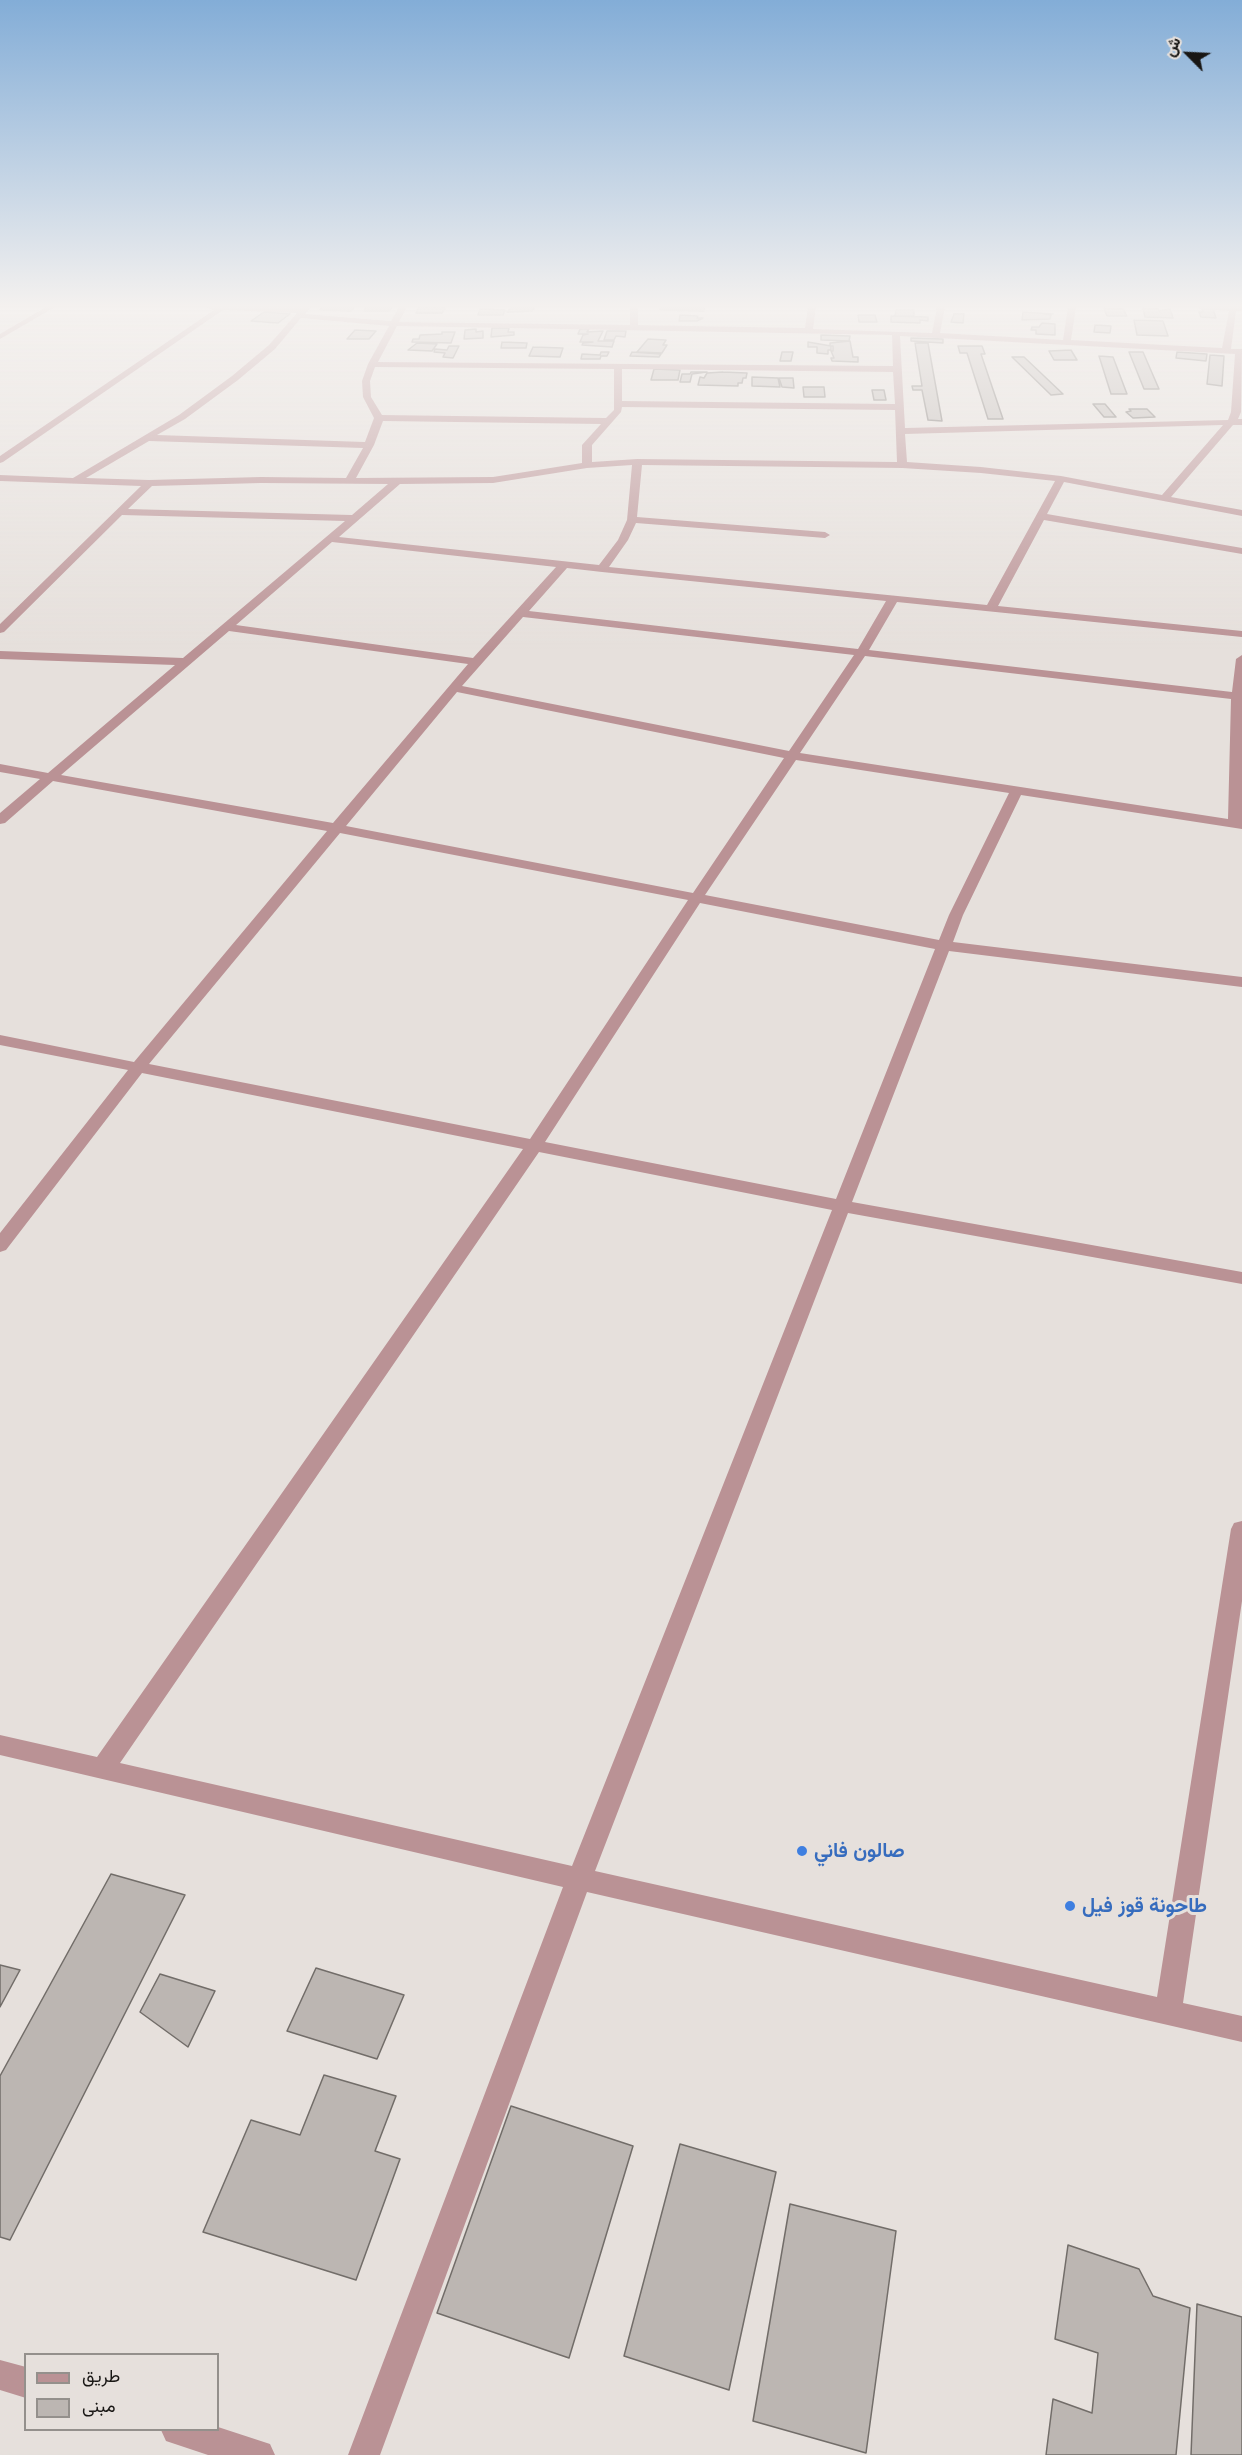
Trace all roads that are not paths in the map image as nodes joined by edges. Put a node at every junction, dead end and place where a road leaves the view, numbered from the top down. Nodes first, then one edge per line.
1 (609, 421) edge
2 (56, 422) edge
3 (174, 422) edge
4 (378, 422) edge
5 (900, 422) edge
6 (1237, 422) edge
7 (900, 431) junction
8 (148, 438) junction
9 (369, 445) junction
10 (0, 460) edge
11 (637, 462) junction
12 (587, 465) junction
13 (902, 465) junction
14 (0, 478) edge
15 (1061, 479) junction
16 (350, 480) junction
17 (74, 481) junction
18 (398, 482) junction
19 (149, 483) junction
20 (1165, 498) junction
21 (120, 512) junction
22 (1242, 513) edge
23 (1041, 516) junction
24 (356, 518) junction
25 (632, 520) junction
26 (825, 535) dead end
27 (330, 539) junction
28 (1242, 551) edge
29 (564, 565) junction
30 (602, 569) junction
31 (893, 599) junction
32 (990, 610) junction
33 (520, 613) junction
34 (228, 627) junction
35 (0, 630) edge
36 (1242, 634) edge
37 (861, 654) junction
38 (0, 655) edge
39 (1242, 659) edge
40 (186, 662) junction
41 (476, 662) junction
42 (454, 688) junction
43 (1237, 696) junction
44 (793, 756) junction
45 (0, 768) edge
46 (51, 776) junction
47 (1016, 792) junction
48 (0, 820) edge
49 (1239, 825) edge
50 (336, 828) junction
51 (697, 897) junction
52 (945, 946) junction
53 (1242, 982) edge
54 (0, 1040) edge
55 (137, 1066) junction
56 (534, 1146) junction
57 (842, 1206) junction
58 (0, 1246) edge
59 (1242, 1278) edge
60 (1242, 1529) edge
61 (0, 1745) edge
62 (102, 1769) junction
63 (579, 1879) junction
64 (1168, 2012) junction
65 (1242, 2029) edge
66 (0, 2375) edge
67 (24, 2382) edge
68 (180, 2431) edge
69 (259, 2455) edge
70 (364, 2455) edge

1 - 12 street
2 - 10 street
3 - 8 street
4 - 9 street
5 - 7 street
6 - 7 street
6 - 20 street
7 - 13 street
8 - 9 street
8 - 17 street
9 - 16 street
11 - 12 street
11 - 13 street
11 - 25 street
12 - 18 street
13 - 15 street
14 - 17 street
15 - 20 street
15 - 23 street
16 - 18 street
16 - 19 street
17 - 19 street
18 - 24 street
19 - 21 street
20 - 22 street
21 - 24 street
21 - 35 street
23 - 28 street
23 - 32 street
24 - 27 street
25 - 26 street
25 - 30 street
27 - 29 street
27 - 34 street
29 - 30 street
29 - 33 street
30 - 31 street
31 - 32 street
31 - 37 street
32 - 36 street
33 - 37 street
33 - 41 street
34 - 40 street
34 - 41 street
37 - 43 street
37 - 44 street
38 - 40 street
39 - 43 street
40 - 46 street
41 - 42 street
42 - 44 street
42 - 50 street
43 - 49 street
44 - 47 street
44 - 51 street
45 - 46 street
46 - 48 street
46 - 50 street
47 - 49 street
47 - 52 street
50 - 51 street
50 - 55 street
51 - 52 street
51 - 56 street
52 - 53 street
52 - 57 street
54 - 55 street
55 - 56 street
55 - 58 street
56 - 57 street
56 - 62 street
57 - 59 street
57 - 63 street
60 - 64 street
61 - 62 street
62 - 63 street
63 - 64 street
63 - 70 street
64 - 65 street
66 - 67 street
68 - 69 street

